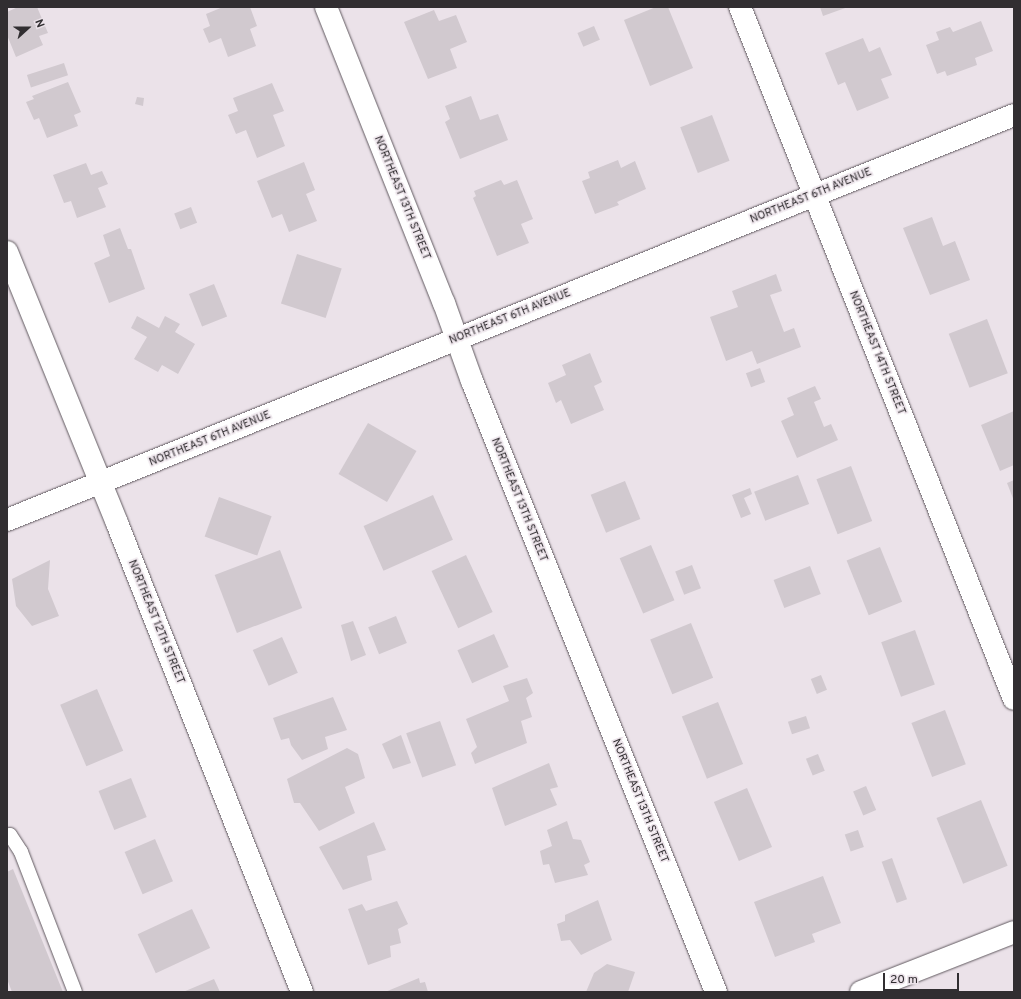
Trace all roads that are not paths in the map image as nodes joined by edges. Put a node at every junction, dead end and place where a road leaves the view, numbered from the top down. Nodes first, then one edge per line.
1 (326, 7) edge
2 (740, 7) edge
3 (1014, 115) edge
4 (814, 195) junction
5 (7, 252) edge
6 (456, 339) junction
7 (100, 484) junction
8 (7, 520) edge
9 (1014, 699) edge
10 (7, 836) edge
11 (1014, 932) edge
12 (75, 992) edge
13 (302, 992) edge
14 (716, 992) edge
15 (860, 992) edge

1 - 6 street, NORTHEAST 13TH STREET
2 - 4 street, NORTHEAST 14TH STREET
3 - 4 street, NORTHEAST 6TH AVENUE
4 - 6 street, NORTHEAST 6TH AVENUE
4 - 9 street, NORTHEAST 14TH STREET
5 - 7 street, NORTHEAST 12TH STREET
6 - 7 street, NORTHEAST 6TH AVENUE
6 - 14 street, NORTHEAST 13TH STREET
7 - 8 street, NORTHEAST 6TH AVENUE
7 - 13 street, NORTHEAST 12TH STREET
10 - 12 lane
11 - 15 street

